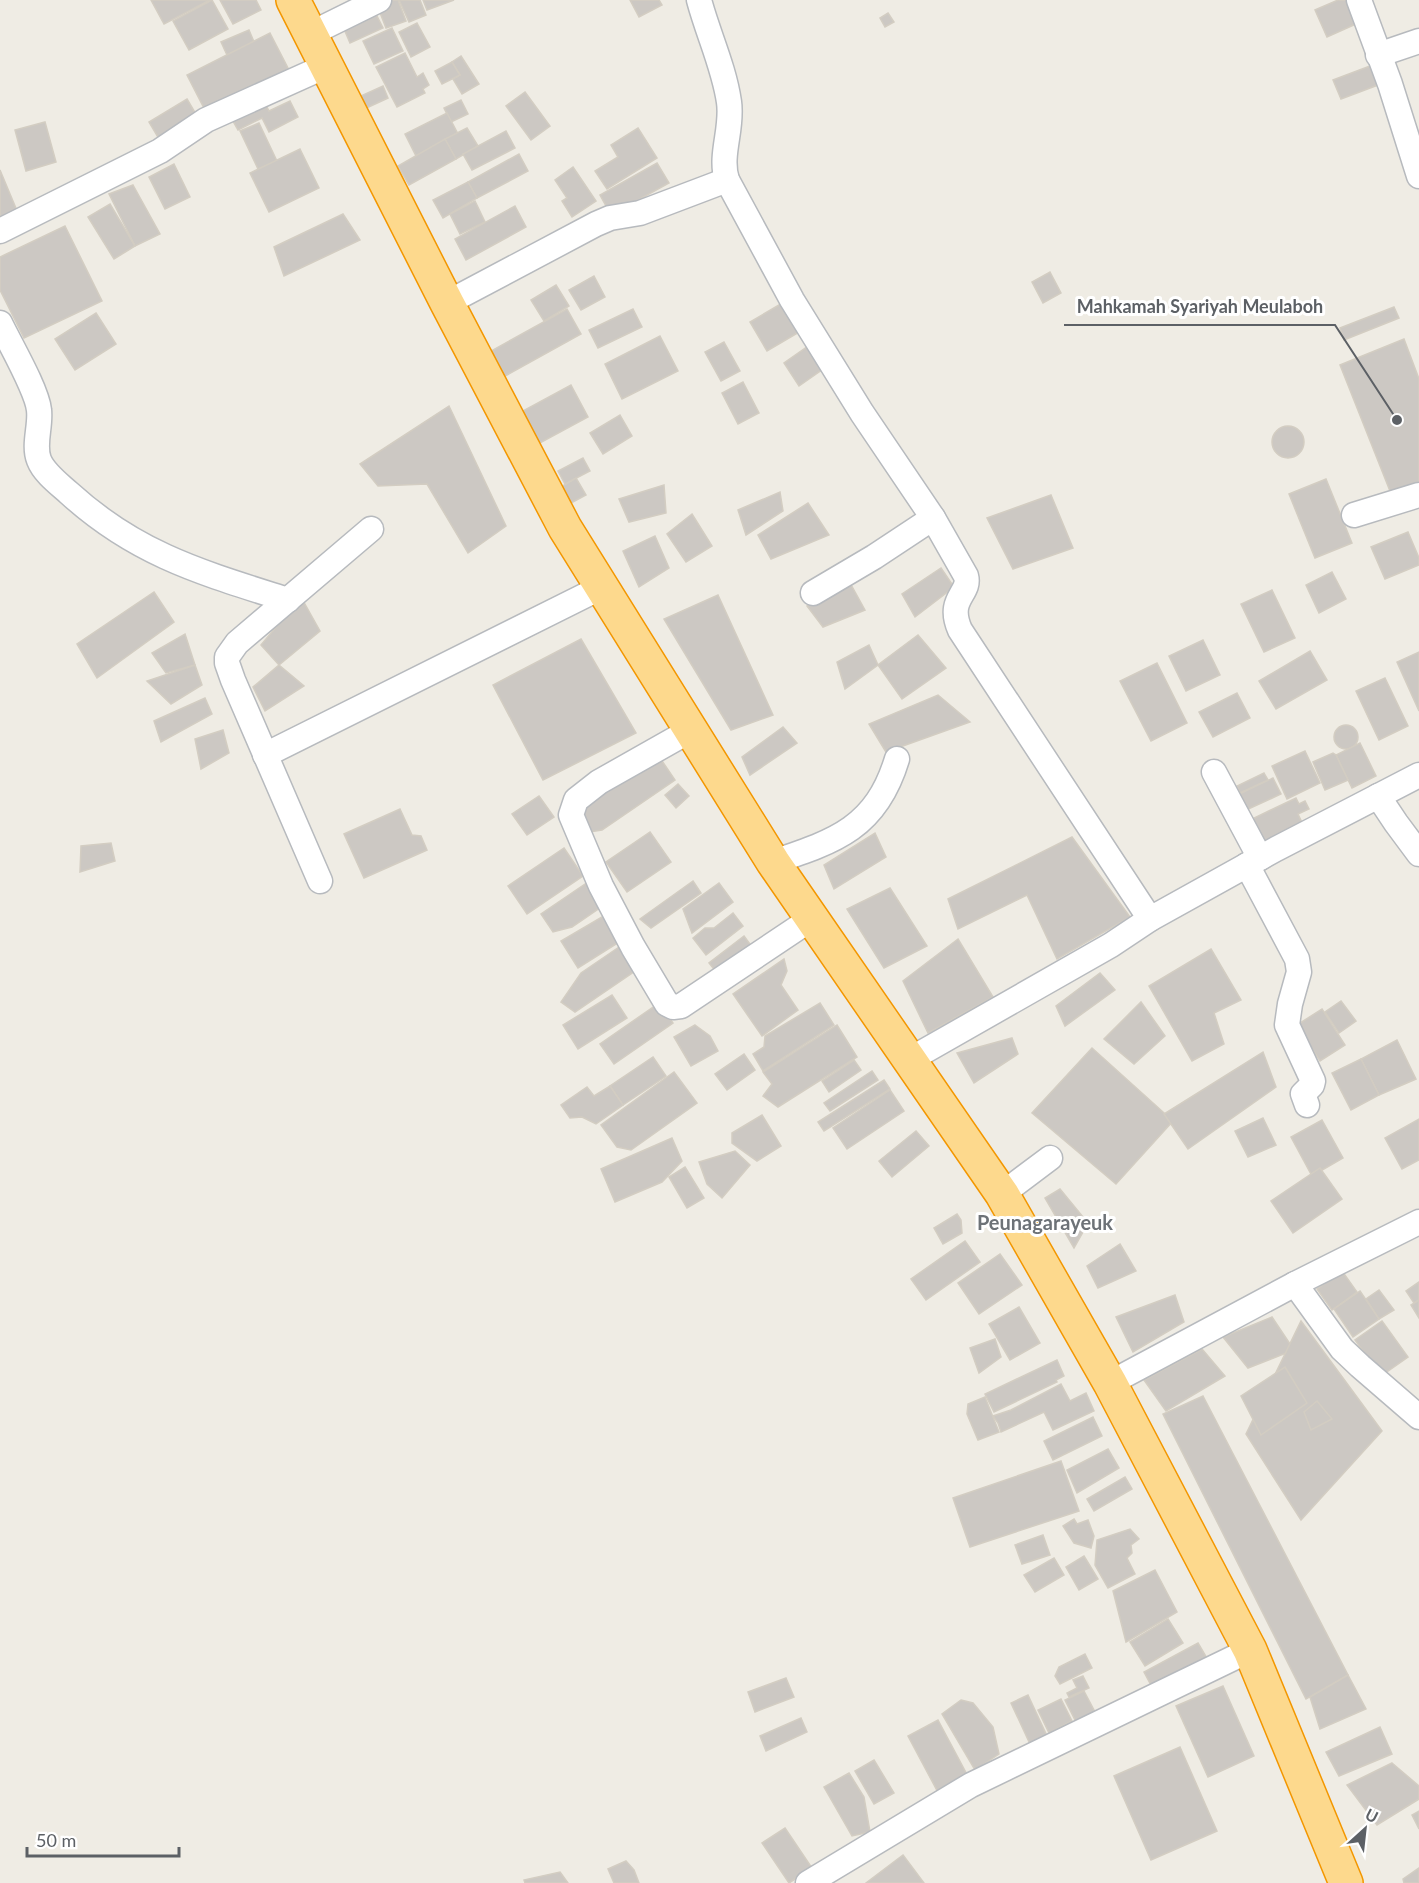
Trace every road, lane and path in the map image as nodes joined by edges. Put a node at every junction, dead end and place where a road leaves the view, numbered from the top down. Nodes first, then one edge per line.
1 (293, 0) edge
2 (379, 0) edge
3 (699, 0) edge
4 (1359, 0) edge
5 (310, 34) junction
6 (1419, 41) edge
7 (1378, 55) junction
8 (326, 66) junction
9 (1419, 176) edge
10 (727, 180) junction
11 (0, 231) edge
12 (447, 303) junction
13 (0, 323) edge
14 (1419, 495) edge
15 (1354, 515) dead end
16 (933, 518) junction
17 (371, 529) dead end
18 (602, 587) junction
19 (813, 593) dead end
20 (288, 600) junction
21 (691, 730) junction
22 (265, 755) junction
23 (897, 759) dead end
24 (1214, 772) dead end
25 (1419, 775) edge
26 (1380, 799) junction
27 (1419, 854) edge
28 (772, 862) junction
29 (1255, 871) junction
30 (320, 881) dead end
31 (811, 919) junction
32 (1150, 919) junction
33 (909, 1060) junction
34 (1307, 1105) dead end
35 (1050, 1158) dead end
36 (1002, 1194) junction
37 (1419, 1222) edge
38 (1295, 1284) junction
39 (1110, 1383) junction
40 (1419, 1417) edge
41 (1250, 1650) junction
42 (808, 1883) edge
43 (1346, 1883) edge

1 - 5 highway
2 - 5 street
3 - 10 street
4 - 7 street
5 - 8 highway
6 - 7 street
7 - 9 street
8 - 11 street
8 - 12 highway
10 - 12 street
10 - 16 street
12 - 18 highway
13 - 20 street
14 - 15 street
16 - 19 street
16 - 32 street
17 - 20 street
18 - 21 highway
18 - 22 street
20 - 22 street
21 - 28 highway
21 - 31 street
22 - 30 street
23 - 28 street
24 - 29 street
25 - 26 street
26 - 27 street
26 - 29 street
28 - 31 highway
29 - 32 street
29 - 34 street
31 - 33 highway
32 - 33 street
33 - 36 highway
35 - 36 street
36 - 39 highway
37 - 38 street
38 - 39 street
38 - 40 street
39 - 41 highway
41 - 42 street
41 - 43 highway

